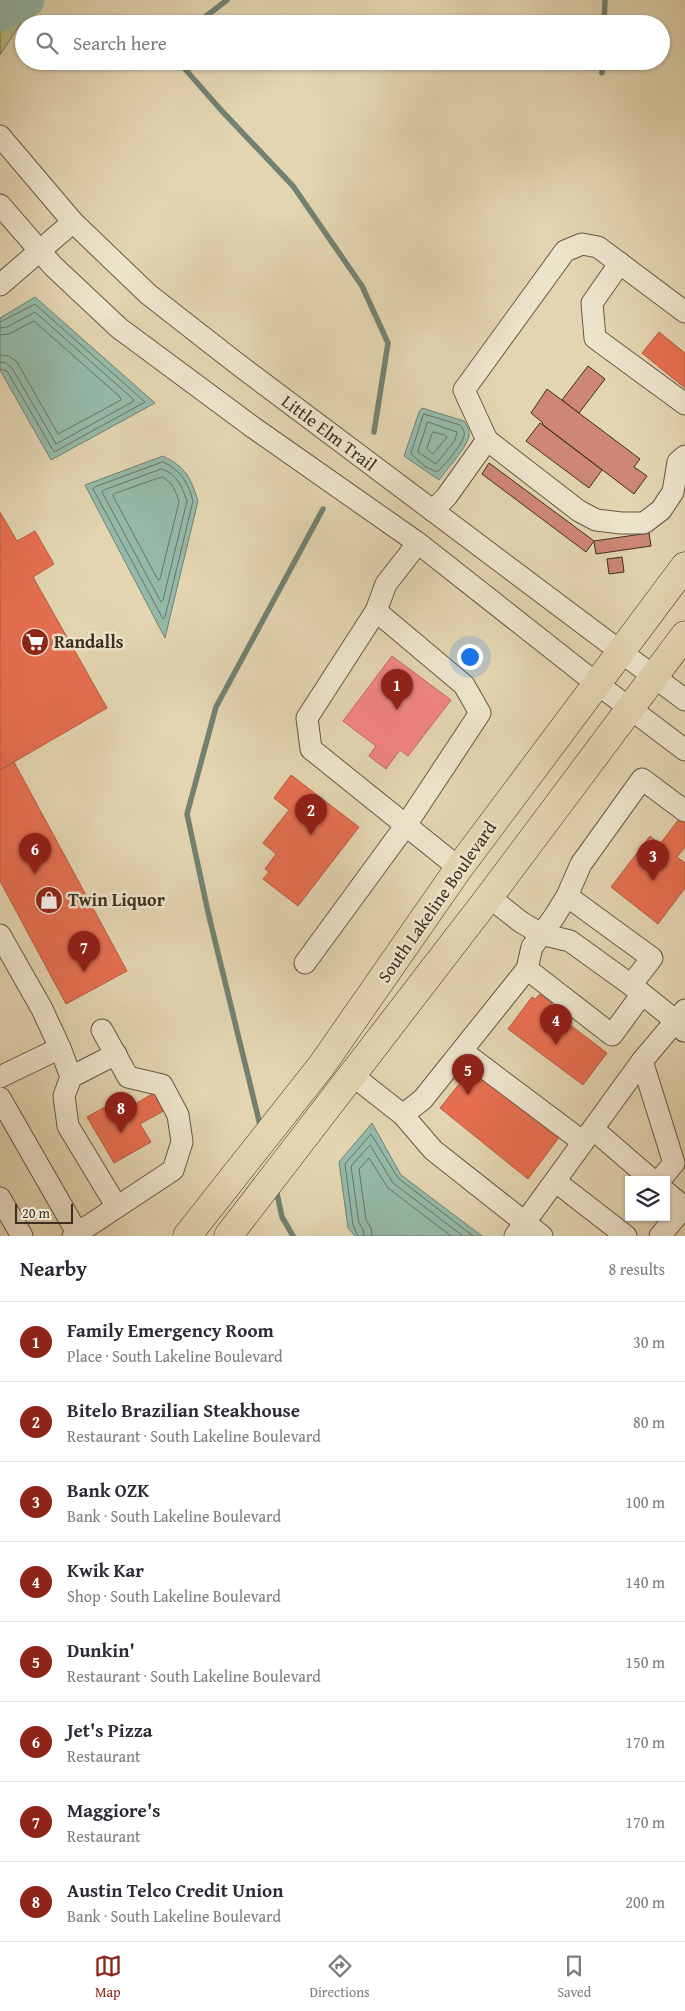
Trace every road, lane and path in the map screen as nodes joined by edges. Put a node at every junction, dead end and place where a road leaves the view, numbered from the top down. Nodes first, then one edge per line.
1 (0, 136) edge
2 (0, 205) edge
3 (73, 222) junction
4 (39, 250) junction
5 (620, 263) junction
6 (0, 285) edge
7 (685, 312) edge
8 (685, 404) edge
9 (487, 440) junction
10 (685, 456) edge
11 (433, 510) junction
12 (418, 543) junction
13 (685, 566) edge
14 (376, 611) junction
15 (685, 635) edge
16 (621, 652) junction
17 (654, 677) junction
18 (597, 684) junction
19 (685, 700) edge
20 (630, 709) junction
21 (685, 750) edge
22 (685, 811) edge
23 (406, 825) junction
24 (460, 868) junction
25 (567, 896) junction
26 (489, 897) junction
27 (541, 934) junction
28 (0, 935) edge
29 (305, 963) dead end
30 (527, 969) junction
31 (636, 990) junction
32 (682, 1021) edge
33 (102, 1030) dead end
34 (60, 1048) junction
35 (462, 1051) junction
36 (116, 1054) junction
37 (642, 1061) junction
38 (0, 1077) edge
39 (71, 1077) junction
40 (349, 1078) junction
41 (0, 1098) edge
42 (403, 1115) junction
43 (588, 1135) junction
44 (646, 1176) edge
45 (663, 1176) edge
46 (555, 1181) junction
47 (670, 1195) edge
48 (0, 1198) edge
49 (684, 1206) edge
50 (117, 1207) junction
51 (520, 1230) edge
52 (188, 1234) edge
53 (76, 1235) edge
54 (22, 1236) edge
55 (228, 1236) edge
56 (542, 1236) edge
57 (626, 1236) edge
58 (660, 1236) edge

1 - 3 street, Little Elm Trail
2 - 4 street
3 - 4 street
3 - 11 street, Little Elm Trail
4 - 6 street
4 - 12 street
5 - 7 street
5 - 8 street
5 - 9 street
9 - 10 street
9 - 11 street
11 - 16 street, Little Elm Trail
12 - 14 street
12 - 18 street
13 - 16 main road, South Lakeline Boulevard
14 - 23 street
14 - 23 street
15 - 17 main road, South Lakeline Boulevard
16 - 17 street, Little Elm Trail
16 - 18 main road, South Lakeline Boulevard
17 - 19 street, Little Elm Trail
17 - 20 main road, South Lakeline Boulevard
18 - 20 street
18 - 24 main road, South Lakeline Boulevard
20 - 21 street
20 - 26 main road, South Lakeline Boulevard
22 - 25 street
23 - 24 street
23 - 29 street
24 - 52 main road, South Lakeline Boulevard
25 - 27 street
25 - 31 street
26 - 27 street
26 - 40 main road, South Lakeline Boulevard
27 - 30 street
27 - 31 street
28 - 34 street
30 - 31 street
30 - 35 street
31 - 32 street
32 - 37 street
33 - 36 street
34 - 38 street
34 - 39 street
35 - 42 street
35 - 43 street
36 - 39 street
36 - 50 street
37 - 43 street
37 - 45 street
39 - 50 street
40 - 42 street
40 - 55 main road, South Lakeline Boulevard
41 - 53 street
42 - 51 street
43 - 44 street
43 - 46 street
46 - 51 street
46 - 57 street
47 - 49 street
48 - 54 street
49 - 58 street
50 - 53 street
51 - 56 street

